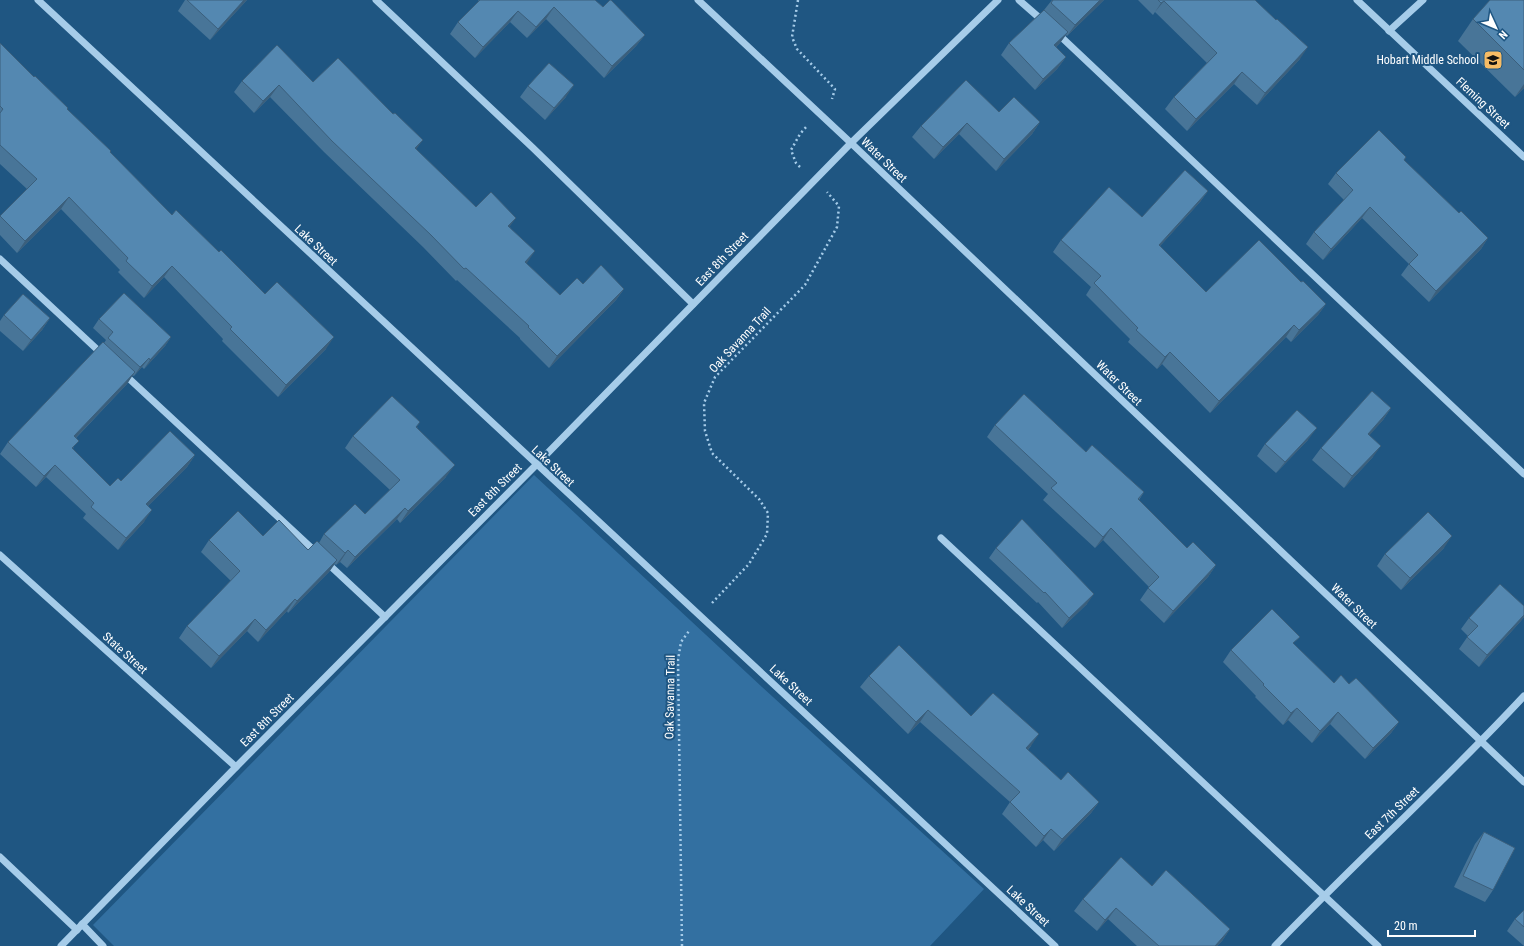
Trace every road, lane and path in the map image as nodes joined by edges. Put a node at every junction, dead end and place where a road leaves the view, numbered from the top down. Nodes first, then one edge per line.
1 (38, 0) edge
2 (376, 0) edge
3 (698, 0) edge
4 (798, 0) edge
5 (998, 0) edge
6 (1019, 0) edge
7 (1357, 0) edge
8 (1423, 0) edge
9 (1389, 31) junction
10 (819, 114) junction
11 (851, 143) junction
12 (1524, 157) edge
13 (814, 180) junction
14 (0, 259) edge
15 (693, 304) junction
16 (105, 356) edge
17 (116, 367) edge
18 (536, 465) junction
19 (1524, 474) edge
20 (941, 538) dead end
21 (0, 555) edge
22 (699, 616) junction
23 (384, 617) junction
24 (1524, 696) edge
25 (1481, 742) junction
26 (236, 767) junction
27 (1524, 782) edge
28 (0, 857) edge
29 (1324, 895) junction
30 (82, 924) junction
31 (77, 930) junction
32 (61, 946) edge
33 (103, 946) edge
34 (682, 946) edge
35 (1055, 946) edge
36 (1275, 946) edge
37 (1378, 946) edge

1 - 18 street, Lake Street
2 - 15 street
3 - 10 street, Water Street
4 - 10 path, Oak Savanna Trail
5 - 11 street, East 8th Street
6 - 19 street
7 - 9 street, Fleming Street
8 - 9 street
9 - 12 street, Fleming Street
10 - 11 street, Water Street
10 - 13 path, Oak Savanna Trail
11 - 13 street, East 8th Street
11 - 25 street, Water Street
13 - 15 street, East 8th Street
13 - 22 path, Oak Savanna Trail
14 - 16 street
15 - 18 street, East 8th Street
17 - 23 street
18 - 22 street, Lake Street
18 - 23 street, East 8th Street
20 - 29 street
21 - 26 street, State Street
22 - 34 path, Oak Savanna Trail
22 - 35 street, Lake Street
23 - 26 street, East 8th Street
24 - 25 street, East 7th Street
25 - 27 street, Water Street
25 - 29 street, East 7th Street
26 - 30 street, East 8th Street
28 - 31 street
29 - 36 street, East 7th Street
29 - 37 street
30 - 31 street, East 8th Street
30 - 33 street
31 - 32 street, East 8th Street

